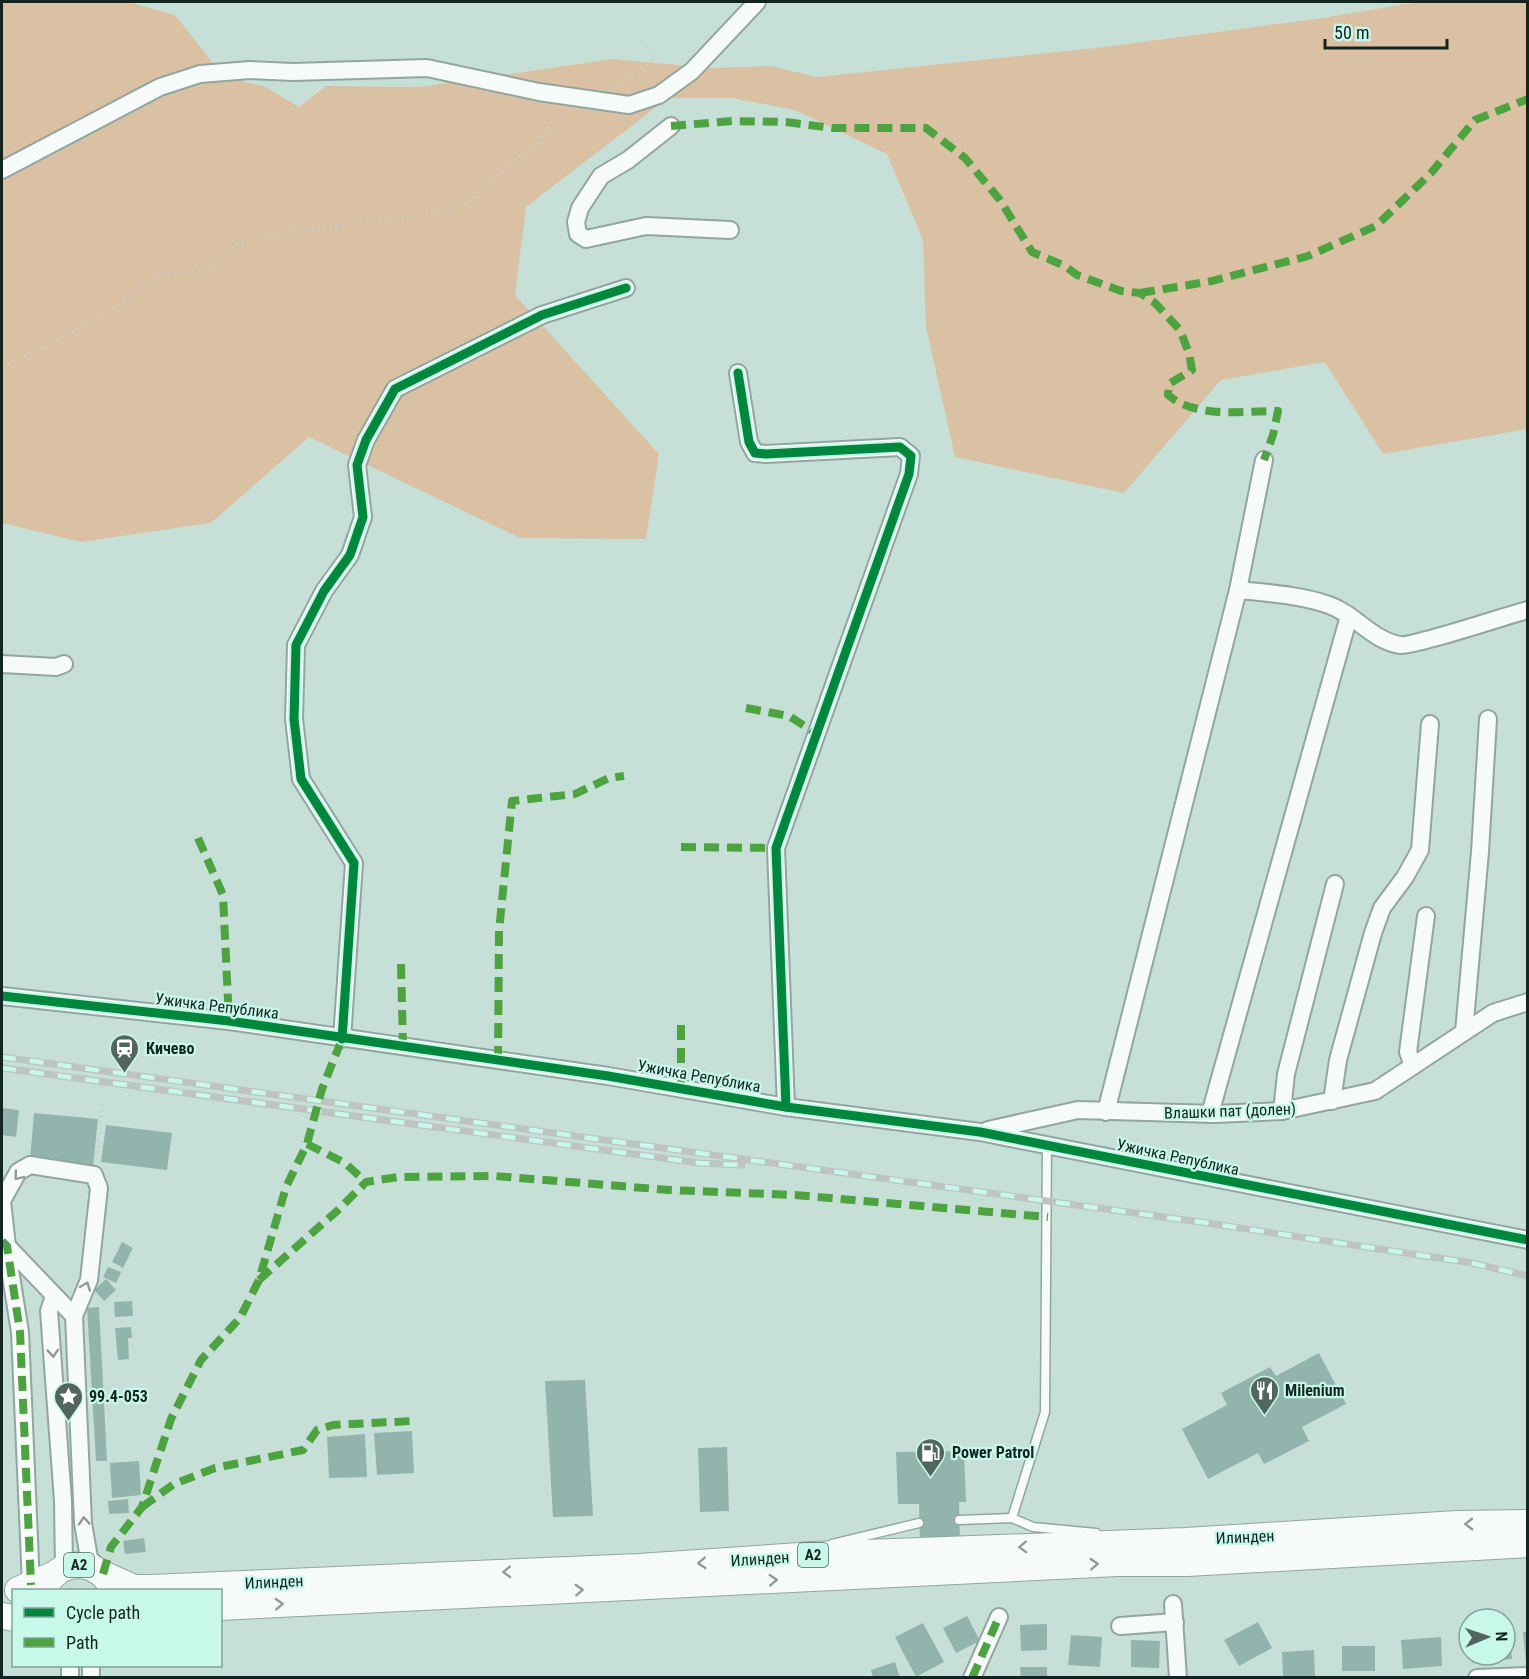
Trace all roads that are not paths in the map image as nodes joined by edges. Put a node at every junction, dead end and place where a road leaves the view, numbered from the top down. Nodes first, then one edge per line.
1 (757, 2) edge
2 (672, 126) dead end
3 (2, 170) edge
4 (730, 230) dead end
5 (626, 288) dead end
6 (738, 373) dead end
7 (1263, 460) dead end
8 (1238, 590) junction
9 (1527, 610) edge
10 (1349, 616) junction
11 (2, 664) edge
12 (64, 664) dead end
13 (1488, 719) dead end
14 (1430, 724) dead end
15 (1335, 884) dead end
16 (1426, 915) dead end
17 (2, 996) edge
18 (1527, 1002) edge
19 (1464, 1032) junction
20 (342, 1039) junction
21 (1413, 1066) junction
22 (1332, 1101) junction
23 (786, 1107) junction
24 (1282, 1110) junction
25 (1106, 1112) junction
26 (1210, 1114) junction
27 (980, 1132) junction
28 (1047, 1145) junction
29 (1527, 1240) edge
30 (4, 1243) edge
31 (54, 1296) junction
32 (74, 1316) junction
33 (1012, 1518) junction
34 (960, 1520) dead end
35 (920, 1523) dead end
36 (1527, 1523) edge
37 (1186, 1541) junction
38 (1527, 1544) edge
39 (776, 1559) junction
40 (108, 1582) edge
41 (37, 1583) edge
42 (21, 1589) edge
43 (1173, 1604) dead end
44 (222, 1607) edge
45 (999, 1617) dead end
46 (1175, 1622) junction
47 (1120, 1626) dead end
48 (1527, 1676) edge
49 (972, 1677) edge
50 (1178, 1677) edge
51 (1477, 1677) edge

1 - 3 street
2 - 4 street
5 - 20 street
6 - 23 street
7 - 8 street
8 - 10 street
8 - 25 street
9 - 10 street
10 - 26 street
11 - 12 street
13 - 19 street
14 - 22 street
15 - 24 street
16 - 21 street
17 - 20 street, Ужичка Република
18 - 19 street, Влашки пат (долен)
19 - 21 street, Влашки пат (долен)
20 - 23 street, Ужичка Република
21 - 22 street, Влашки пат (долен)
22 - 24 street, Влашки пат (долен)
23 - 27 street, Ужичка Република
24 - 26 street, Влашки пат (долен)
25 - 26 street, Влашки пат (долен)
25 - 27 street, Влашки пат (долен)
27 - 28 street, Ужичка Република
28 - 29 street, Ужичка Република
28 - 33 lane
30 - 31 street
32 -> 30 street
30 - 41 street
31 - 32 street
31 -> 41 street
40 -> 32 street
33 - 34 lane
33 - 37 lane
35 - 39 lane
36 -> 37 main road, Илинден / A2
37 -> 39 main road, Илинден / A2
44 -> 38 main road, Илинден / A2
39 -> 40 main road, Илинден / A2
40 - 41 main road, Илинден / A2
41 - 42 main road, Илинден / A2
43 - 46 street
45 - 49 street
46 - 47 street
46 - 50 street
48 - 51 street

